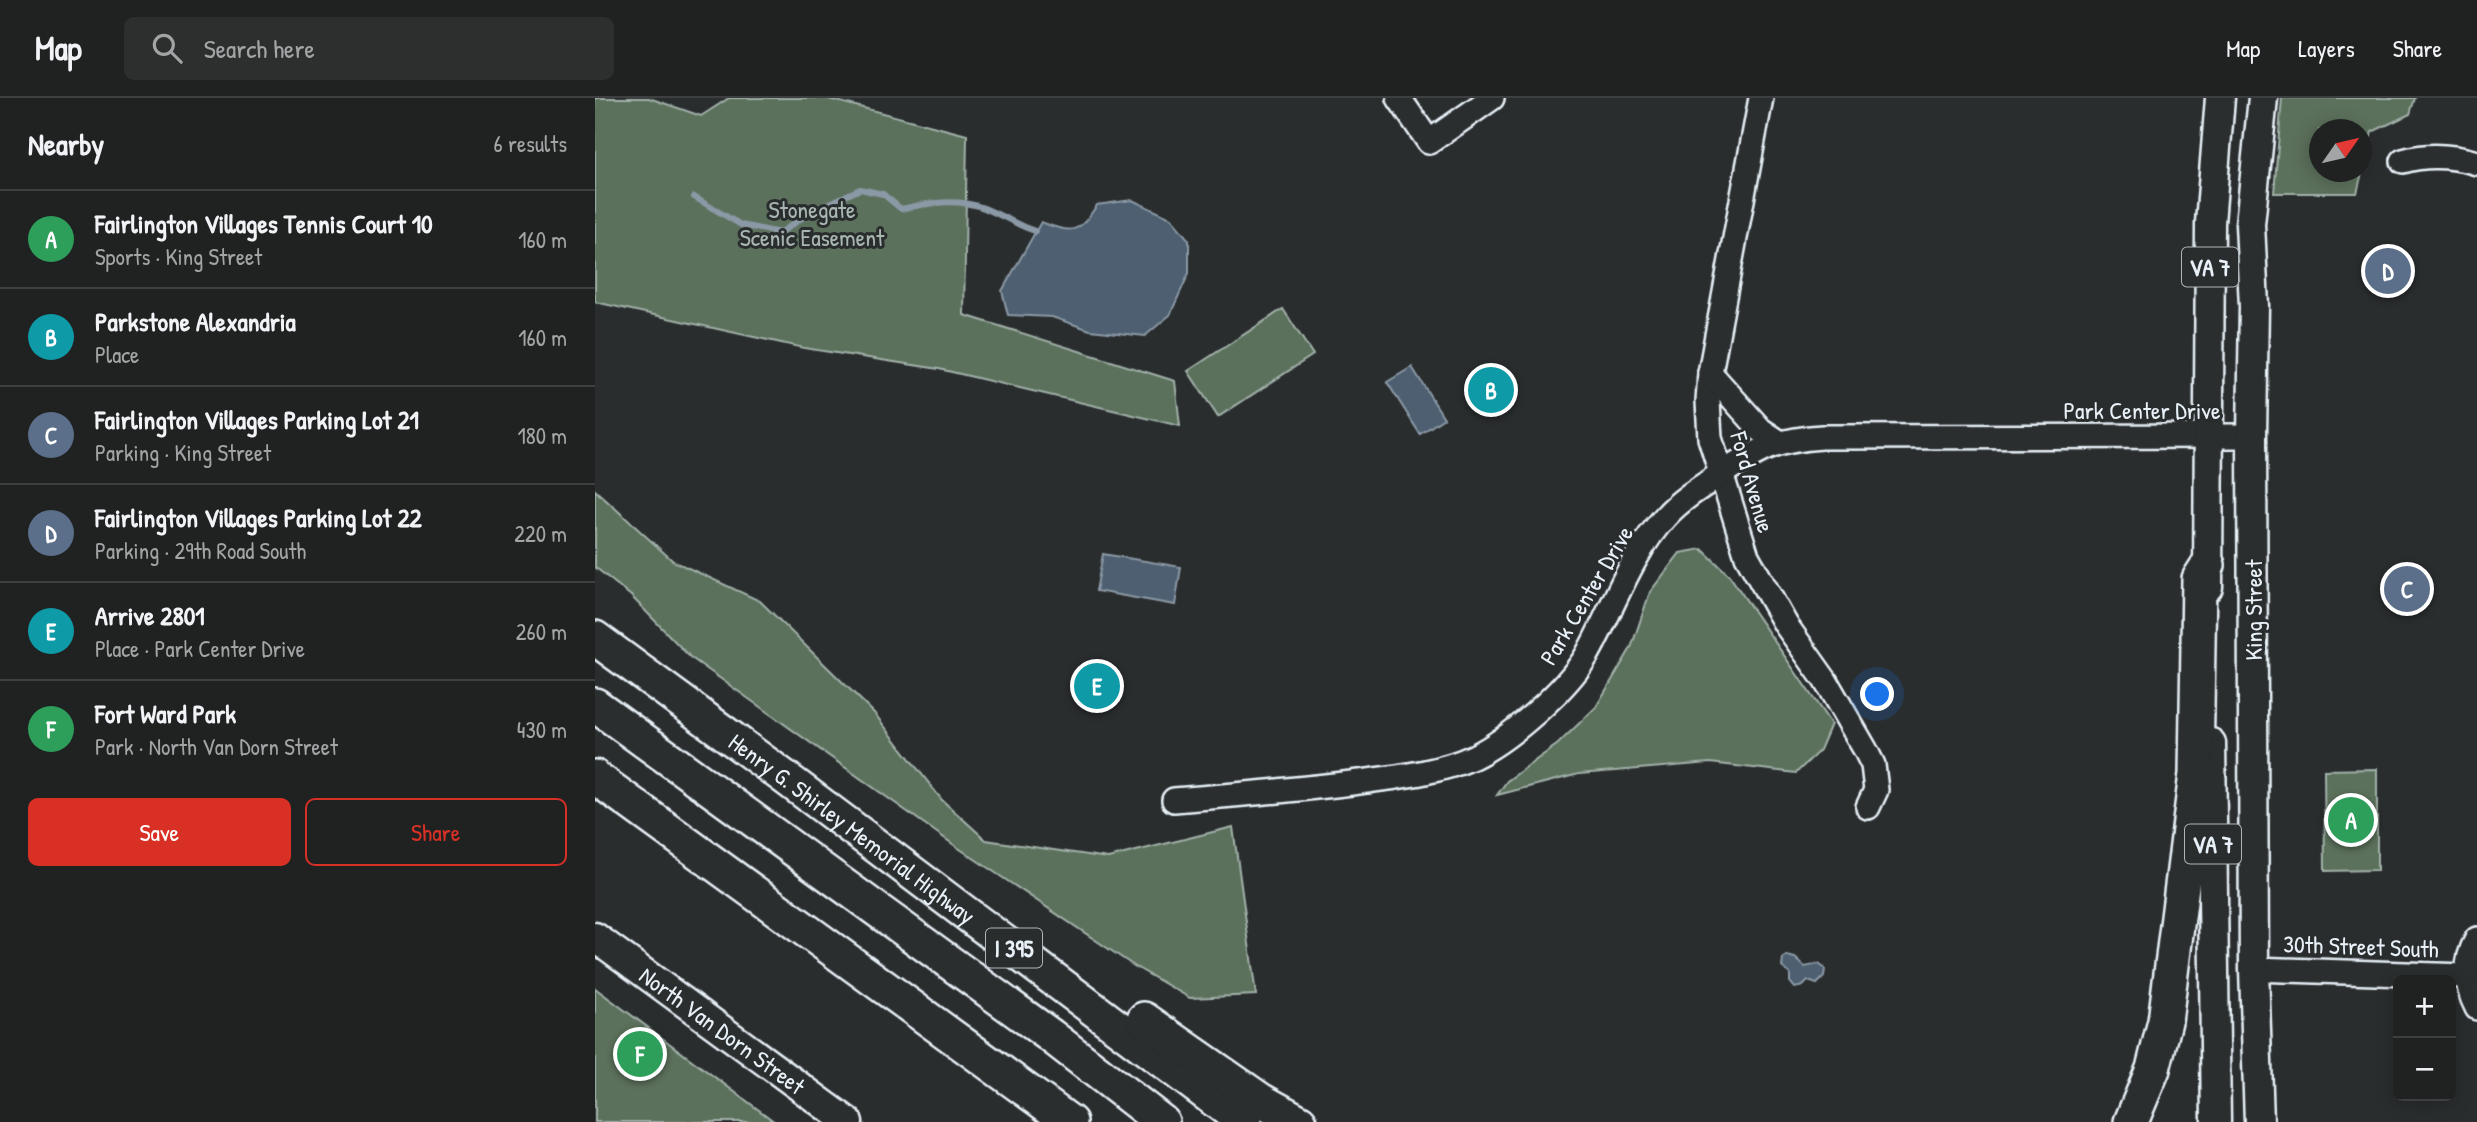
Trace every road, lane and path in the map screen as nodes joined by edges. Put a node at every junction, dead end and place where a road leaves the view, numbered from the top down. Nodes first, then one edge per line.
1 (1399, 98) edge
2 (1492, 98) edge
3 (1761, 98) edge
4 (2220, 98) edge
5 (2263, 98) edge
6 (2403, 161) dead end
7 (2477, 163) edge
8 (1710, 373) junction
9 (2209, 436) junction
10 (2252, 436) junction
11 (1779, 442) junction
12 (1720, 475) junction
13 (2208, 565) junction
14 (595, 638) edge
15 (595, 705) edge
16 (783, 776) junction
17 (595, 777) edge
18 (1174, 800) dead end
19 (1868, 807) dead end
20 (595, 937) edge
21 (2477, 939) edge
22 (2254, 969) junction
23 (2466, 975) junction
24 (892, 993) junction
25 (2477, 1008) edge
26 (848, 1122) edge
27 (1050, 1122) edge
28 (1070, 1122) edge
29 (1162, 1122) edge
30 (1244, 1122) edge
31 (1300, 1122) edge
32 (2131, 1122) edge
33 (2216, 1122) edge
34 (2259, 1122) edge

1 - 2 street
3 - 8 street, Ford Avenue
4 - 9 main road, King Street / VA 7
5 - 10 main road, King Street / VA 7
6 - 7 street
8 - 11 street
8 - 12 street, Ford Avenue
9 - 10 street, Park Center Drive
9 - 11 street, Park Center Drive
9 - 13 main road, King Street / VA 7
10 - 22 main road, King Street / VA 7
11 - 12 street, Park Center Drive
12 - 18 street, Park Center Drive
12 - 19 street, Ford Avenue
13 - 32 highway
13 - 33 main road, King Street / VA 7
14 - 16 highway, Henry G. Shirley Memorial Highway / I 395
15 - 29 highway
16 - 30 highway, Henry G. Shirley Memorial Highway / I 395
16 - 31 highway
17 - 24 highway
20 - 26 main road, North Van Dorn Street
21 - 23 street
22 - 23 street, 30th Street South
22 - 34 main road, King Street / VA 7
23 - 25 street
24 - 27 highway
24 - 28 highway

